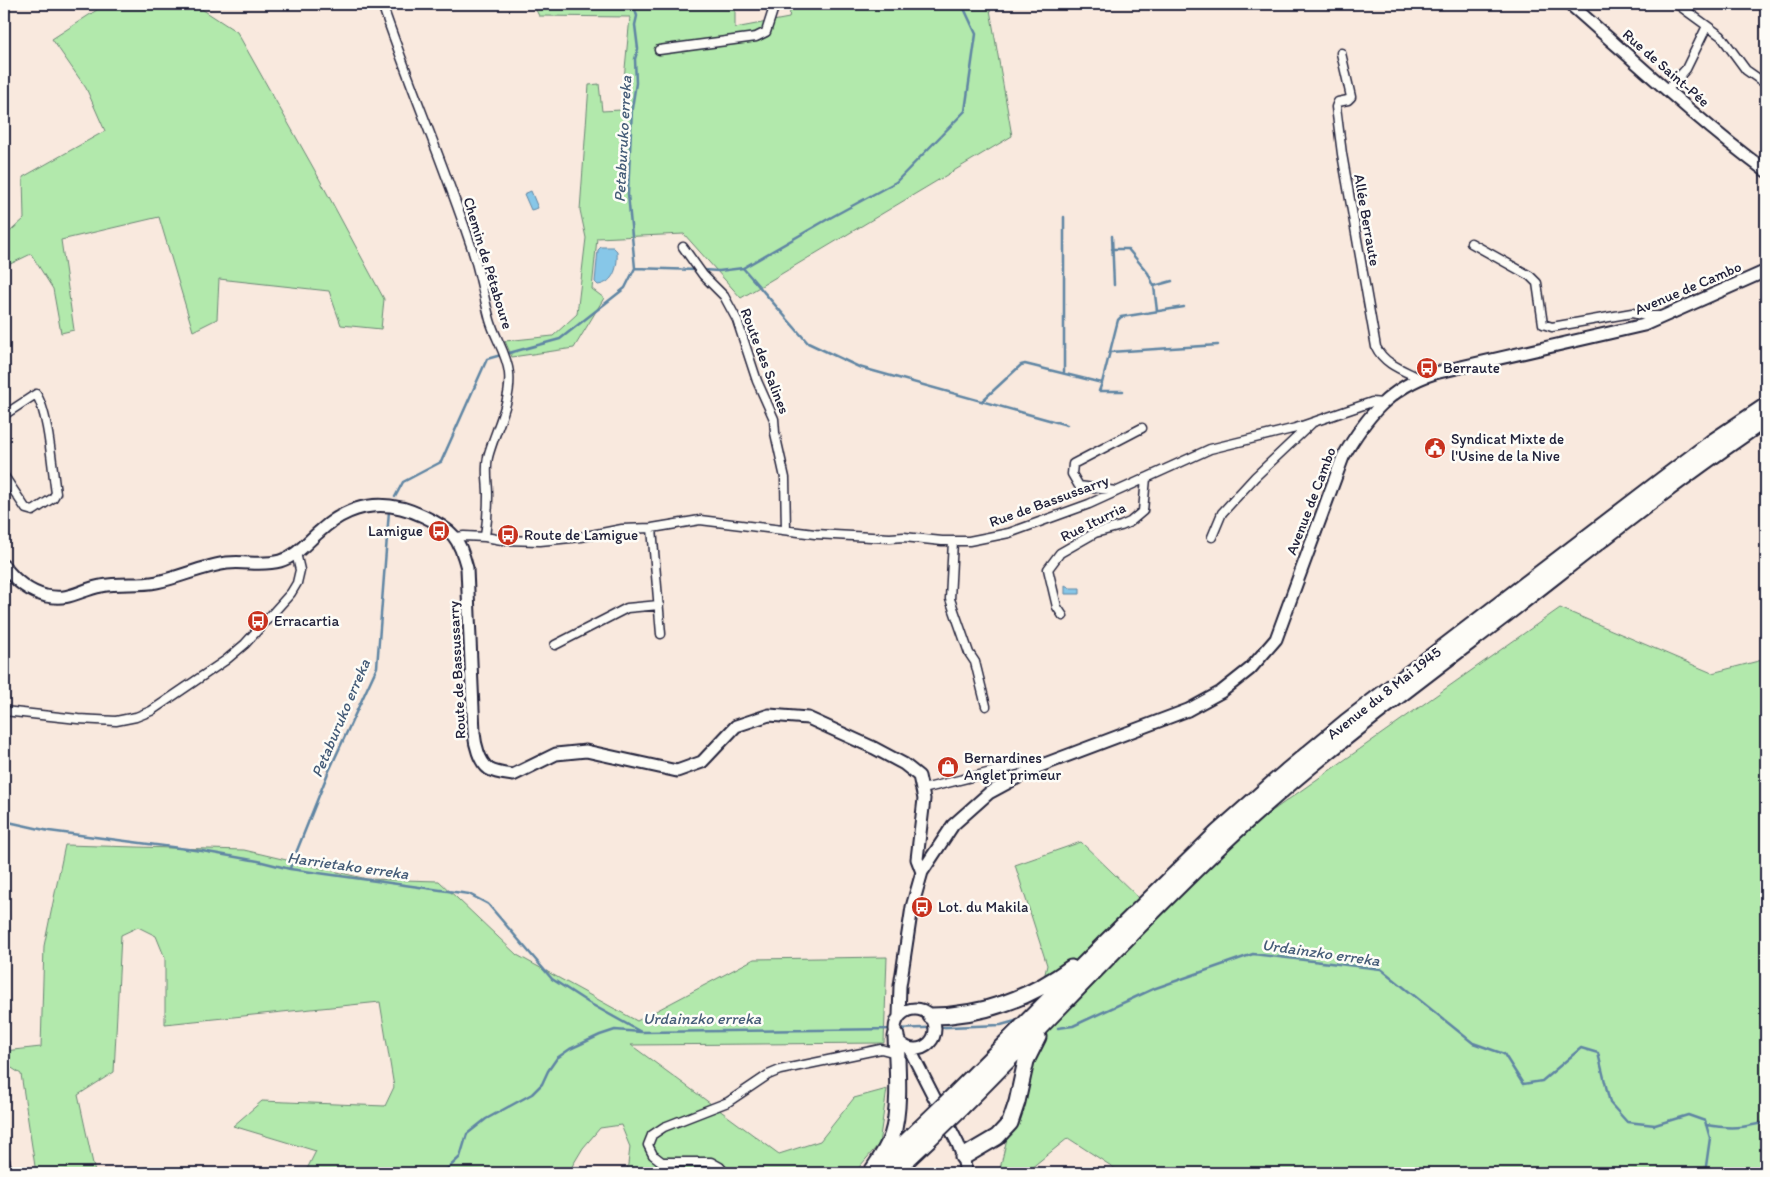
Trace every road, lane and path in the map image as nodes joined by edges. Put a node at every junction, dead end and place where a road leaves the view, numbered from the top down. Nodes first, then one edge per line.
1 (382, 4) edge
2 (775, 4) edge
3 (1570, 4) edge
4 (1676, 4) edge
5 (1707, 26) junction
6 (659, 50) dead end
7 (1341, 53) dead end
8 (1766, 84) edge
9 (1667, 90) junction
10 (1766, 170) edge
11 (1471, 243) dead end
12 (684, 247) dead end
13 (1766, 271) edge
14 (1666, 316) junction
15 (1419, 378) junction
16 (1382, 403) junction
17 (1766, 406) edge
18 (4, 415) edge
19 (1766, 420) edge
20 (1313, 422) junction
21 (1142, 428) dead end
22 (4, 476) edge
23 (1146, 478) junction
24 (1116, 492) junction
25 (652, 528) junction
26 (786, 530) junction
27 (456, 537) junction
28 (486, 537) junction
29 (1212, 537) dead end
30 (953, 542) junction
31 (296, 553) junction
32 (4, 566) edge
33 (659, 605) junction
34 (1063, 616) dead end
35 (661, 634) dead end
36 (555, 645) dead end
37 (986, 706) dead end
38 (4, 711) edge
39 (1044, 763) junction
40 (923, 789) junction
41 (922, 872) junction
42 (1106, 942) junction
43 (900, 986) junction
44 (912, 1008) junction
45 (1038, 1021) junction
46 (934, 1024) junction
47 (896, 1027) junction
48 (922, 1048) junction
49 (902, 1051) junction
50 (919, 1069) junction
51 (924, 1134) junction
52 (4, 1157) edge
53 (963, 1157) junction
54 (8, 1173) edge
55 (724, 1173) edge
56 (872, 1173) edge
57 (893, 1173) edge
58 (966, 1173) edge

1 - 28 street, Chemin de Pétaboure
2 - 6 street
3 - 9 street, Rue de Saint-Pée
4 - 5 street
5 - 8 street
5 - 9 street
7 - 15 street, Allée Berraute
9 - 10 street, Rue de Saint-Pée
11 - 14 street
12 - 26 street, Route des Salines
13 - 14 street, Avenue de Cambo
14 - 15 street, Avenue de Cambo
15 - 16 street, Avenue de Cambo
16 - 20 street, Rue de Bassussarry
16 - 39 street, Avenue de Cambo
17 - 42 highway, Avenue du 8 Mai 1945
18 - 22 street
19 - 45 highway, Avenue du 8 Mai 1945
20 - 23 street, Rue de Bassussarry
20 - 29 street
21 - 24 street
23 - 24 street, Rue de Bassussarry
23 - 34 street, Rue Iturria
24 - 30 street, Rue de Bassussarry
25 - 26 street, Rue de Bassussarry
25 - 28 street
25 - 33 street
26 - 30 street, Rue de Bassussarry
27 - 28 street
27 - 31 street
27 - 40 street, Route de Bassussarry
30 - 37 street
31 - 32 street
31 - 38 street
33 - 35 street
33 - 36 street
39 - 40 street, Avenue de Cambo
39 - 41 street, Avenue de Cambo
40 - 41 street
41 - 43 street, Avenue de Cambo
42 - 45 highway, Avenue du 8 Mai 1945
42 - 46 highway
43 - 44 street
43 - 47 street, Avenue de Cambo
44 - 46 street
44 - 47 street
45 - 51 highway, bridge
45 - 53 highway
46 - 48 street
47 - 49 highway
48 - 49 street
48 - 50 street
49 - 50 street
49 - 55 street
49 - 56 highway
50 - 53 street
51 - 56 highway
51 - 57 highway
52 - 54 street
53 - 58 street

